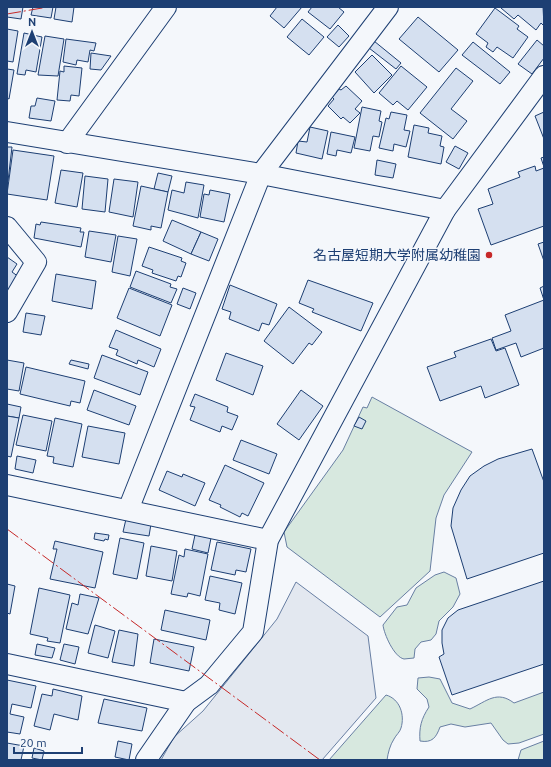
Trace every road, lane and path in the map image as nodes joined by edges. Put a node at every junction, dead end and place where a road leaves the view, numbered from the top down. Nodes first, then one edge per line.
1 (166, 7) edge
2 (388, 7) edge
3 (544, 76) edge
4 (7, 132) edge
5 (67, 143) junction
6 (261, 174) junction
7 (445, 210) junction
8 (7, 227) edge
9 (7, 312) edge
10 (7, 485) edge
11 (128, 510) junction
12 (268, 540) junction
13 (7, 664) edge
14 (186, 702) junction
15 (146, 760) edge

1 - 5 street
2 - 6 street
3 - 7 street
4 - 5 street
5 - 6 street
6 - 7 street
6 - 11 street
7 - 12 street
8 - 9 street
10 - 11 street
11 - 12 street
12 - 14 street
13 - 14 street
14 - 15 street

